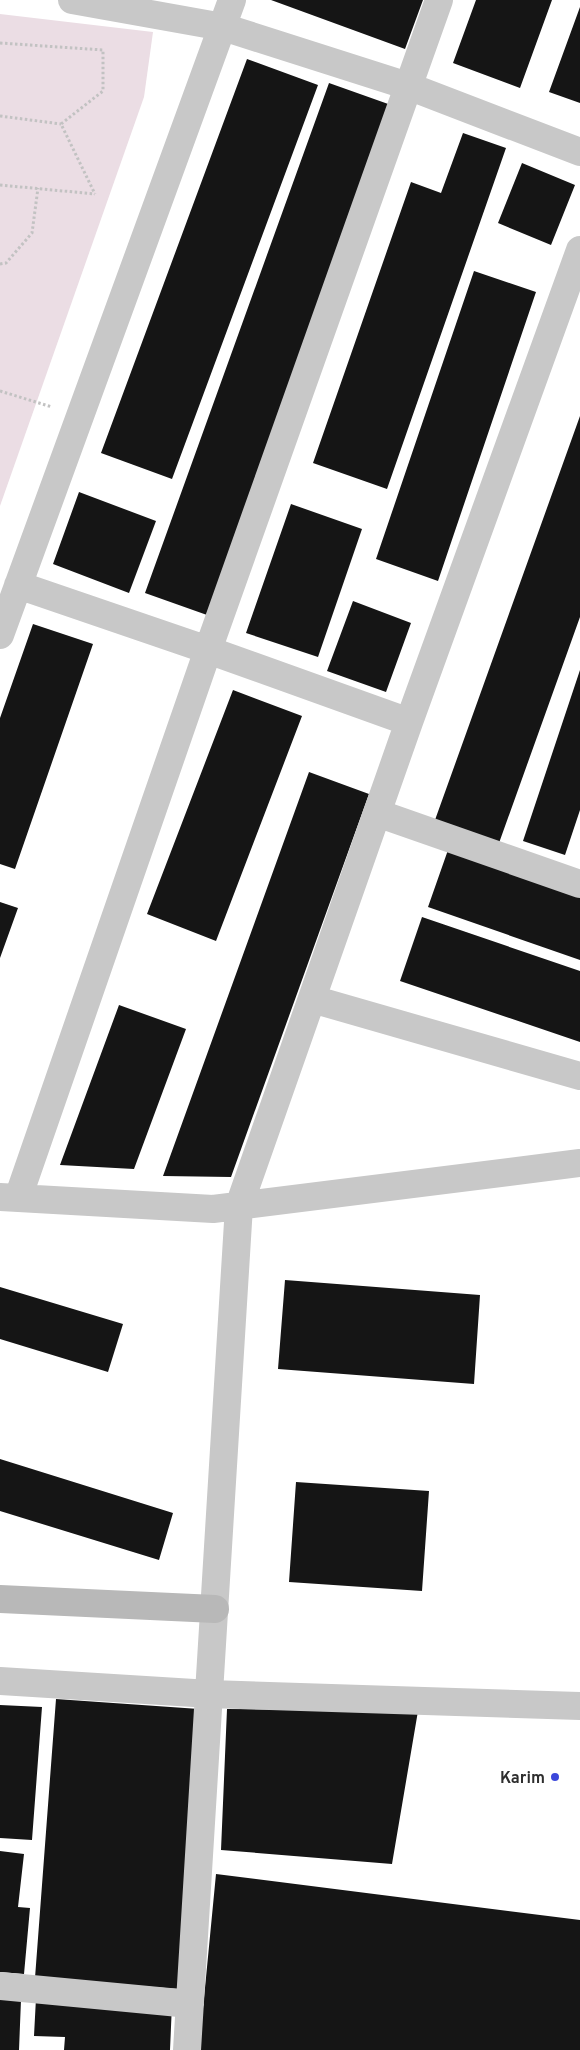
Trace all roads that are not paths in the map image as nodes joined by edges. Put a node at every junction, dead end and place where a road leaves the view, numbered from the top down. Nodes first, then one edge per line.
1 (72, 0) edge
2 (232, 0) edge
3 (439, 0) edge
4 (223, 27) junction
5 (408, 86) junction
6 (580, 152) edge
7 (580, 250) edge
8 (18, 585) junction
9 (0, 634) edge
10 (208, 650) junction
11 (409, 722) junction
12 (378, 813) junction
13 (579, 880) edge
14 (312, 999) junction
15 (580, 1076) edge
16 (580, 1163) edge
17 (9, 1197) edge
18 (239, 1206) junction
19 (0, 1599) edge
20 (215, 1609) junction
21 (0, 1681) edge
22 (210, 1694) junction
23 (580, 1706) edge
24 (0, 1986) edge
25 (190, 2004) junction
26 (187, 2050) edge

1 - 4 street
2 - 4 street
3 - 5 street
4 - 5 street
4 - 8 street
5 - 6 street
5 - 10 street
7 - 11 street
8 - 9 street
8 - 10 street
10 - 11 street
10 - 17 street
11 - 12 street
12 - 13 street
12 - 14 street
14 - 15 street
14 - 18 street
16 - 18 street
17 - 18 street
18 - 20 street
19 - 20 main road
20 - 22 street
21 - 22 street
22 - 23 street
22 - 25 street
24 - 25 street
25 - 26 street

